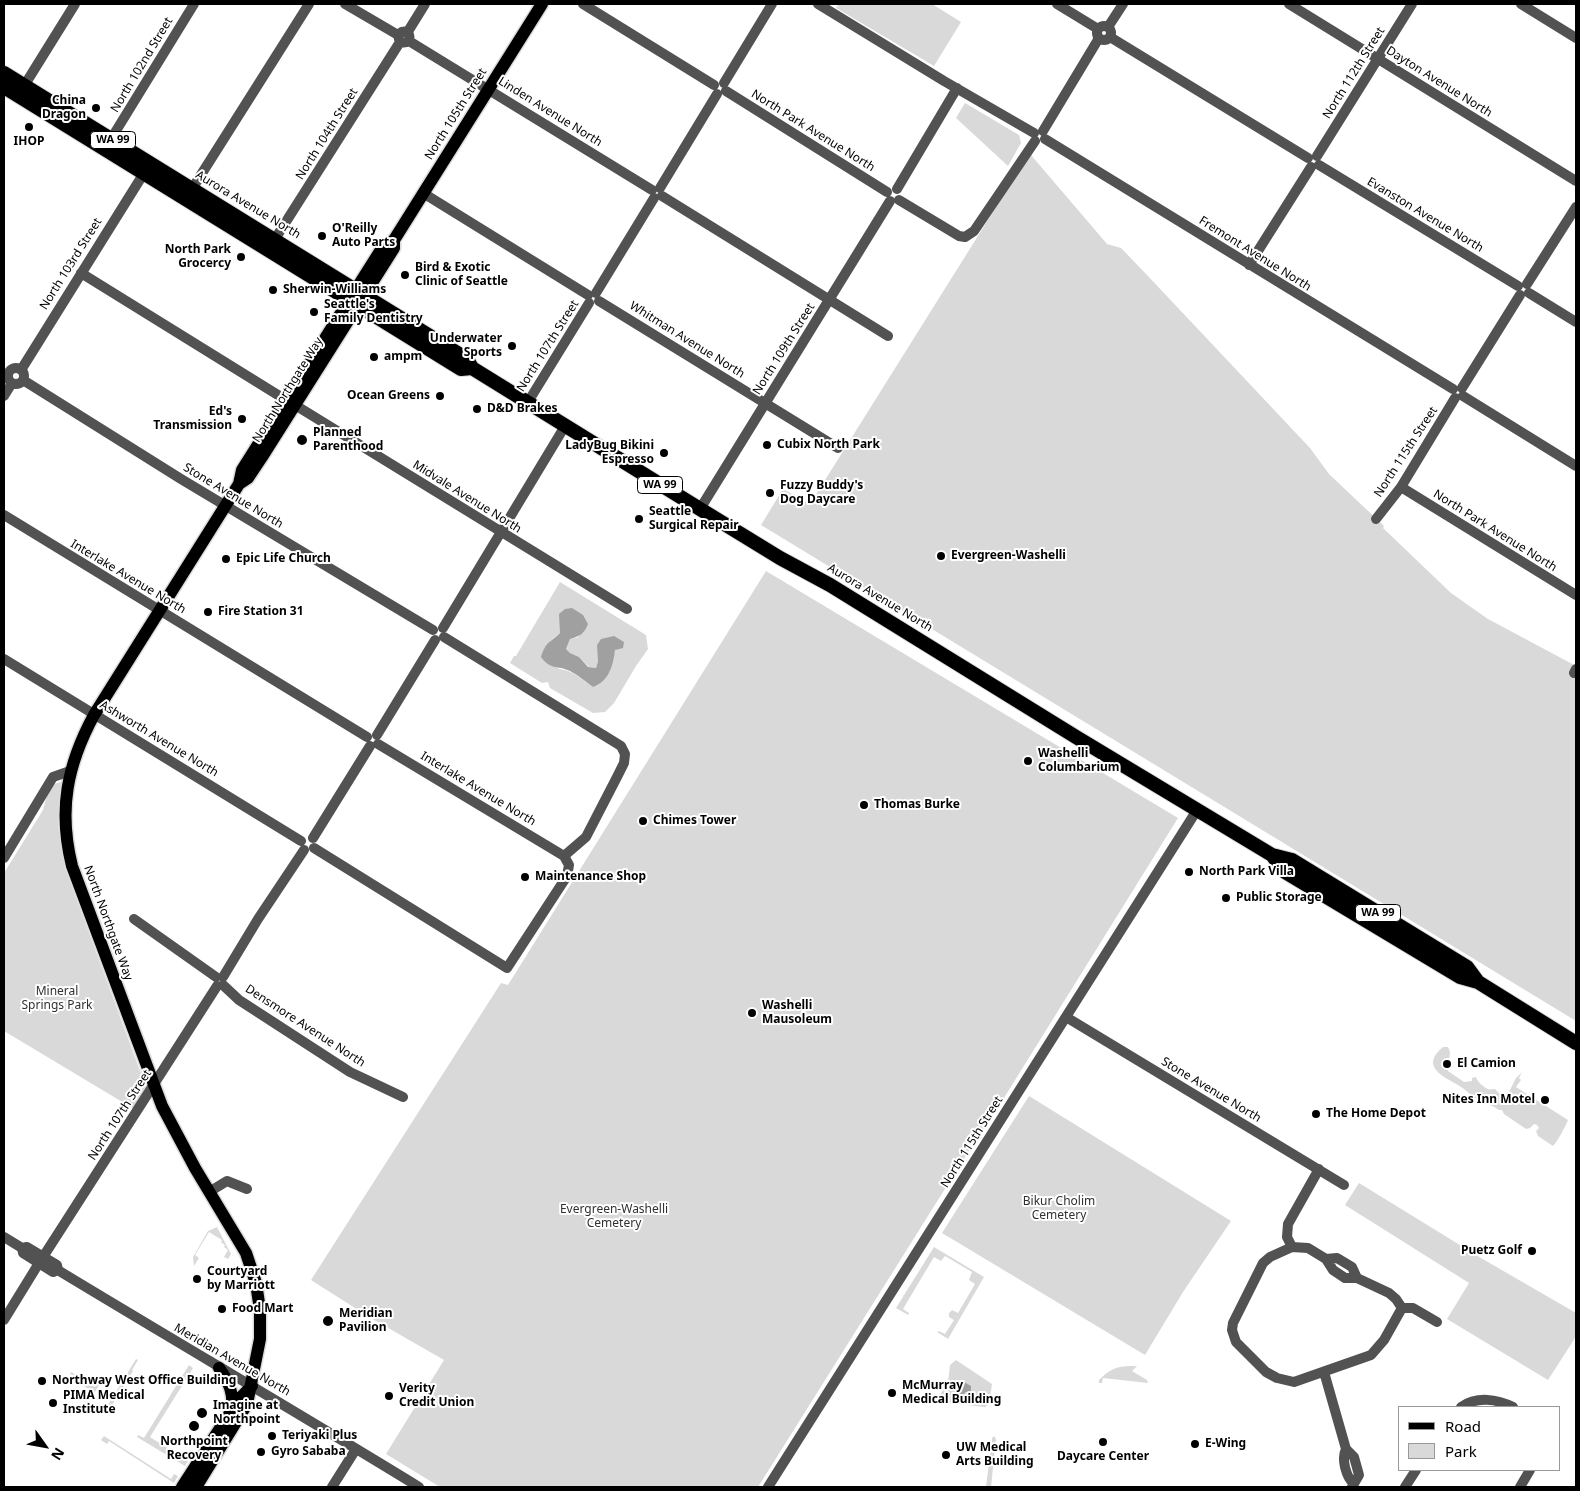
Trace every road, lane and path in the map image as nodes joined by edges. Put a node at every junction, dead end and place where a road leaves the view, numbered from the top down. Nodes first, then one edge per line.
1 (75, 4) edge
2 (194, 4) edge
3 (309, 4) edge
4 (346, 4) edge
5 (425, 4) edge
6 (542, 4) edge
7 (583, 4) edge
8 (772, 4) edge
9 (818, 4) edge
10 (1056, 4) edge
11 (1123, 4) edge
12 (1289, 4) edge
13 (1412, 4) edge
14 (1521, 4) edge
15 (831, 7) edge
16 (1104, 33) junction
17 (404, 38) junction
18 (1576, 38) edge
19 (1378, 58) junction
20 (4, 73) edge
21 (24, 86) junction
22 (4, 87) edge
23 (720, 88) junction
24 (957, 88) junction
25 (488, 89) junction
26 (1039, 136) junction
27 (111, 139) junction
28 (1314, 162) junction
29 (144, 173) junction
30 (1576, 181) edge
31 (192, 189) junction
32 (423, 193) junction
33 (657, 193) junction
34 (893, 196) junction
35 (1576, 207) edge
36 (275, 239) junction
37 (1248, 265) junction
38 (81, 273) junction
39 (1523, 290) junction
40 (356, 298) junction
41 (593, 298) junction
42 (828, 300) junction
43 (1576, 322) edge
44 (888, 336) dead end
45 (7, 370) edge
46 (21, 370) junction
47 (23, 380) junction
48 (12, 383) junction
49 (1459, 393) junction
50 (4, 396) edge
51 (528, 402) junction
52 (290, 403) junction
53 (764, 403) junction
54 (565, 426) junction
55 (838, 448) dead end
56 (1576, 466) edge
57 (1401, 487) junction
58 (224, 506) junction
59 (700, 509) junction
60 (4, 515) edge
61 (1376, 519) dead end
62 (502, 533) junction
63 (1576, 595) edge
64 (627, 609) dead end
65 (159, 610) junction
66 (439, 634) junction
67 (4, 659) edge
68 (94, 714) junction
69 (373, 741) junction
70 (70, 770) junction
71 (1197, 810) junction
72 (308, 844) junction
73 (5, 855) edge
74 (564, 856) junction
75 (134, 919) dead end
76 (220, 981) junction
77 (1066, 1017) junction
78 (1576, 1043) edge
79 (154, 1086) junction
80 (403, 1097) dead end
81 (1319, 1169) junction
82 (1344, 1185) dead end
83 (247, 1189) dead end
84 (209, 1192) junction
85 (4, 1237) edge
86 (1292, 1247) junction
87 (41, 1260) junction
88 (1402, 1308) junction
89 (4, 1320) edge
90 (1437, 1322) dead end
91 (219, 1368) junction
92 (1324, 1372) junction
93 (252, 1386) junction
94 (1463, 1406) edge
95 (1511, 1406) edge
96 (232, 1410) junction
97 (356, 1449) junction
98 (1415, 1471) edge
99 (1529, 1471) edge
100 (1353, 1485) edge
101 (182, 1487) edge
102 (196, 1487) edge
103 (332, 1487) edge
104 (418, 1487) edge
105 (768, 1487) edge
106 (1365, 1487) edge
107 (1406, 1487) edge
108 (1520, 1487) edge

1 - 21 street
2 - 27 street, North 102nd Street
3 - 31 street
4 - 17 street, Linden Avenue North
5 - 17 street, North 104th Street
6 - 25 main road, North 105th Street
7 - 23 street, North Park Avenue North
8 - 23 street, North 107th Street
9 - 15 street, Fremont Avenue North
10 - 16 street, Evanston Avenue North
11 - 16 street
12 - 19 street, Dayton Avenue North
13 - 19 street, North 112th Street
14 - 18 street
15 - 24 street, Fremont Avenue North
16 - 26 street
16 - 28 street, Evanston Avenue North
17 - 25 street, Linden Avenue North
17 - 36 street, North 104th Street
19 - 28 street, North 112th Street
19 - 30 street, Dayton Avenue North
20 - 21 highway, Aurora Avenue North / WA 99
21 - 27 highway, Aurora Avenue North / WA 99
22 - 29 highway, Aurora Avenue North / WA 99
23 - 33 street, North 107th Street
23 - 34 street, North Park Avenue North
24 - 26 street, Fremont Avenue North
24 - 34 street, North 109th Street
25 - 32 main road, North 105th Street
25 - 33 street, Linden Avenue North
26 - 34 street, North Park Avenue North
26 - 37 street, Fremont Avenue North
27 - 31 highway, Aurora Avenue North / WA 99
28 - 37 street, North 112th Street
28 - 39 street, Evanston Avenue North
29 - 38 street, North 103rd Street
29 - 40 highway, Aurora Avenue North / WA 99
31 - 36 highway, Aurora Avenue North / WA 99
32 - 40 main road, North 105th Street
32 - 41 street, Whitman Avenue North
33 - 41 street, North 107th Street
33 - 42 street, Linden Avenue North
34 - 42 street, North 109th Street
35 - 39 street, North 115th Street
36 - 40 highway, Aurora Avenue North / WA 99
37 - 49 street, Fremont Avenue North
38 - 46 street, North 103rd Street
38 - 52 street, Midvale Avenue North
39 - 43 street, Evanston Avenue North
39 - 49 street, North 115th Street
40 - 51 highway, Aurora Avenue North / WA 99
40 - 52 main road, North Northgate Way
41 - 51 street, North 107th Street
41 - 53 street, Whitman Avenue North
42 - 44 street, Linden Avenue North
42 - 53 street, North 109th Street
45 - 46 street
45 - 48 street
46 - 47 street
47 - 48 street
47 - 58 street, Stone Avenue North
48 - 50 street
49 - 56 street, Fremont Avenue North
49 - 57 street, North 115th Street
51 - 54 highway, Aurora Avenue North / WA 99
52 - 58 main road, North Northgate Way
52 - 62 street, Midvale Avenue North
53 - 55 street, Whitman Avenue North
53 - 59 street, North 109th Street
54 - 59 highway, Aurora Avenue North / WA 99
54 - 62 street, North 107th Street
57 - 61 street, North 115th Street
57 - 63 street, North Park Avenue North
58 - 65 main road, North Northgate Way
58 - 66 street, Stone Avenue North
59 - 71 highway, Aurora Avenue North / WA 99
60 - 65 street, Interlake Avenue North
62 - 64 street, Midvale Avenue North
62 - 66 street, North 107th Street
65 - 68 main road, North Northgate Way
65 - 69 street, Interlake Avenue North
66 - 69 street, North 107th Street
66 - 74 street, Stone Avenue North
67 - 68 street, Ashworth Avenue North
68 - 70 main road, North Northgate Way
68 - 72 street, Ashworth Avenue North
69 - 72 street, North 107th Street
69 - 74 street, Interlake Avenue North
70 - 73 street
70 - 79 main road, North Northgate Way
71 - 77 street, North 115th Street
71 - 78 highway, Aurora Avenue North / WA 99
72 - 74 street, Ashworth Avenue North
72 - 76 street, North 107th Street
75 - 76 street, Densmore Avenue North
76 - 79 street, North 107th Street
76 - 80 street, Densmore Avenue North
77 - 81 street, Stone Avenue North
77 - 105 street, North 115th Street
79 - 84 main road, North Northgate Way
79 - 87 street, North 107th Street
81 - 82 street, Stone Avenue North
81 - 86 street
83 - 84 street
84 - 93 main road, North Northgate Way
85 - 87 street, Meridian Avenue North
86 - 88 street
86 - 92 street
87 - 89 street, North 107th Street
87 - 91 street, Meridian Avenue North
88 - 90 street
88 - 92 street
91 - 93 street, Meridian Avenue North
91 - 96 main road
92 - 100 street
93 - 96 main road
93 - 97 street, Meridian Avenue North
93 - 102 main road, North Northgate Way
94 - 95 street
96 - 101 main road
97 - 103 street
97 - 104 street, Meridian Avenue North
98 - 107 street
99 - 108 street
100 - 106 street

